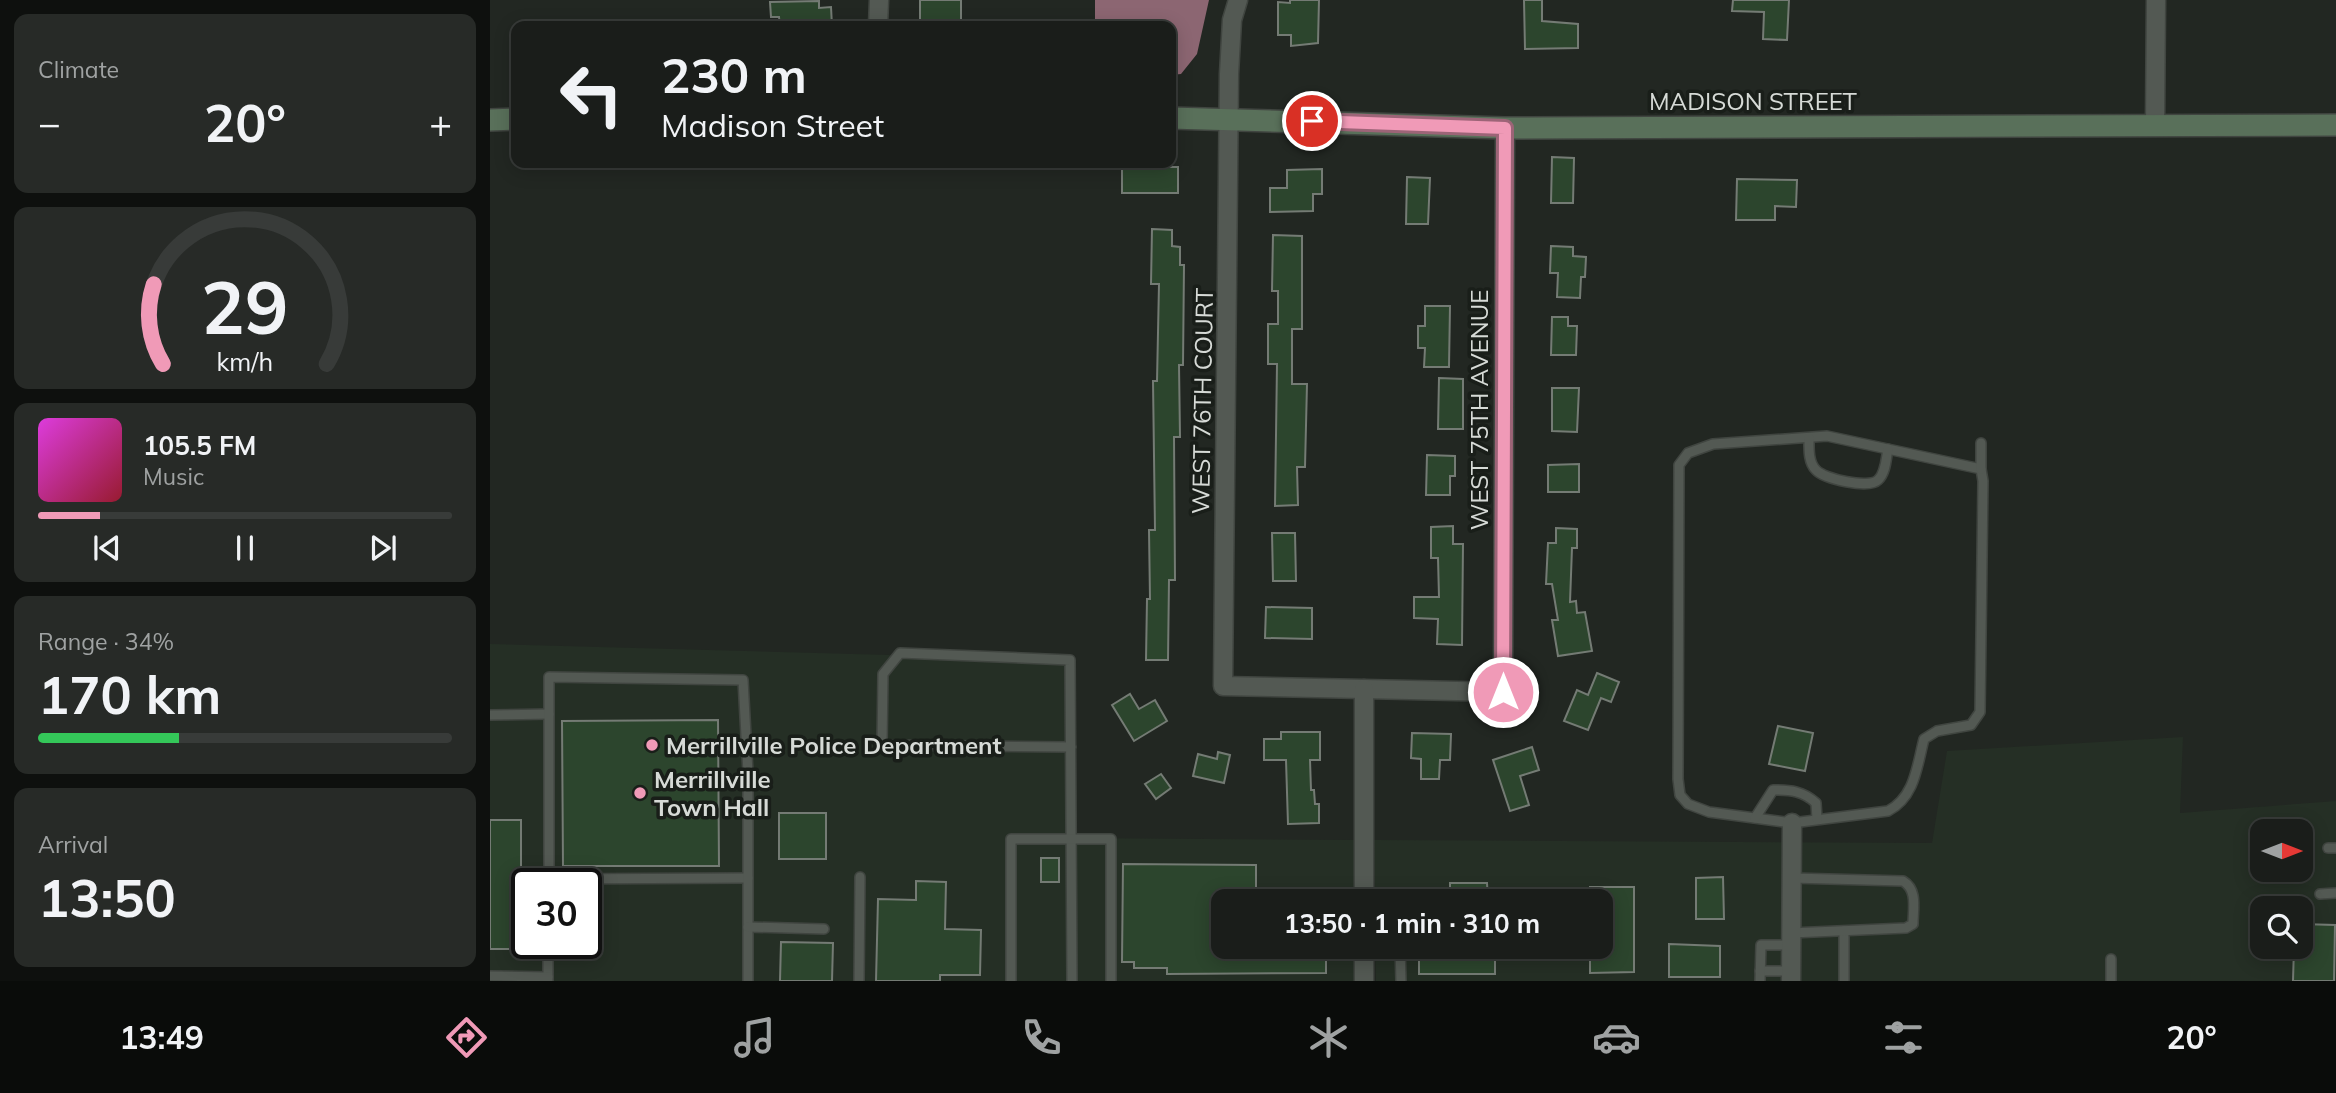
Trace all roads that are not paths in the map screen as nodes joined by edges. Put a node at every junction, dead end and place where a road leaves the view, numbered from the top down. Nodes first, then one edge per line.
1 (879, 0) edge
2 (1238, 0) edge
3 (2156, 0) edge
4 (878, 21) edge
5 (1176, 118) edge
6 (1230, 118) junction
7 (490, 120) edge
8 (511, 120) edge
9 (2155, 125) junction
10 (2336, 125) edge
11 (1505, 128) junction
12 (1809, 438) junction
13 (1981, 443) dead end
14 (1888, 449) junction
15 (1981, 469) junction
16 (1364, 689) junction
17 (549, 714) junction
18 (490, 715) edge
19 (1071, 747) junction
20 (1755, 818) junction
21 (1817, 819) junction
22 (1792, 823) junction
23 (1071, 838) junction
24 (549, 868) edge
25 (860, 877) dead end
26 (748, 878) junction
27 (1792, 878) junction
28 (602, 881) edge
29 (1364, 889) edge
30 (2336, 893) edge
31 (2320, 894) dead end
32 (748, 928) junction
33 (824, 929) dead end
34 (1844, 931) junction
35 (1791, 939) junction
36 (548, 959) edge
37 (1364, 959) edge
38 (1400, 959) edge
39 (2111, 959) dead end
40 (490, 976) edge
41 (1760, 976) edge
42 (1791, 976) edge
43 (548, 979) edge
44 (748, 981) edge
45 (859, 981) edge
46 (1011, 981) edge
47 (1072, 981) edge
48 (1111, 981) edge
49 (1364, 981) edge
50 (1401, 981) edge
51 (1844, 981) edge
52 (2111, 981) edge

1 - 4 street
2 - 6 street, WEST 76TH COURT
3 - 9 street
5 - 6 street, MADISON STREET
6 - 11 street, MADISON STREET
6 - 16 street, WEST 76TH COURT
7 - 8 street
9 - 10 street, MADISON STREET
9 - 11 street, MADISON STREET
11 - 16 street, WEST 75TH AVENUE
12 - 14 lane
12 - 14 lane
12 - 20 lane
13 - 15 lane
14 - 15 lane
15 - 21 lane
16 - 29 street
17 - 18 lane
17 - 24 lane
17 - 26 lane
19 - 19 lane
19 - 23 lane
20 - 21 lane
20 - 22 lane
21 - 22 lane
22 - 27 street
23 - 46 lane
23 - 47 lane
23 - 48 lane
25 - 45 lane
26 - 28 lane
26 - 32 lane
27 - 34 lane
27 - 35 street
30 - 31 lane
32 - 33 lane
32 - 44 lane
34 - 35 lane
34 - 51 lane
35 - 41 lane
35 - 42 street
36 - 43 lane
37 - 49 street
38 - 50 lane
39 - 52 lane
40 - 43 lane
41 - 42 lane

